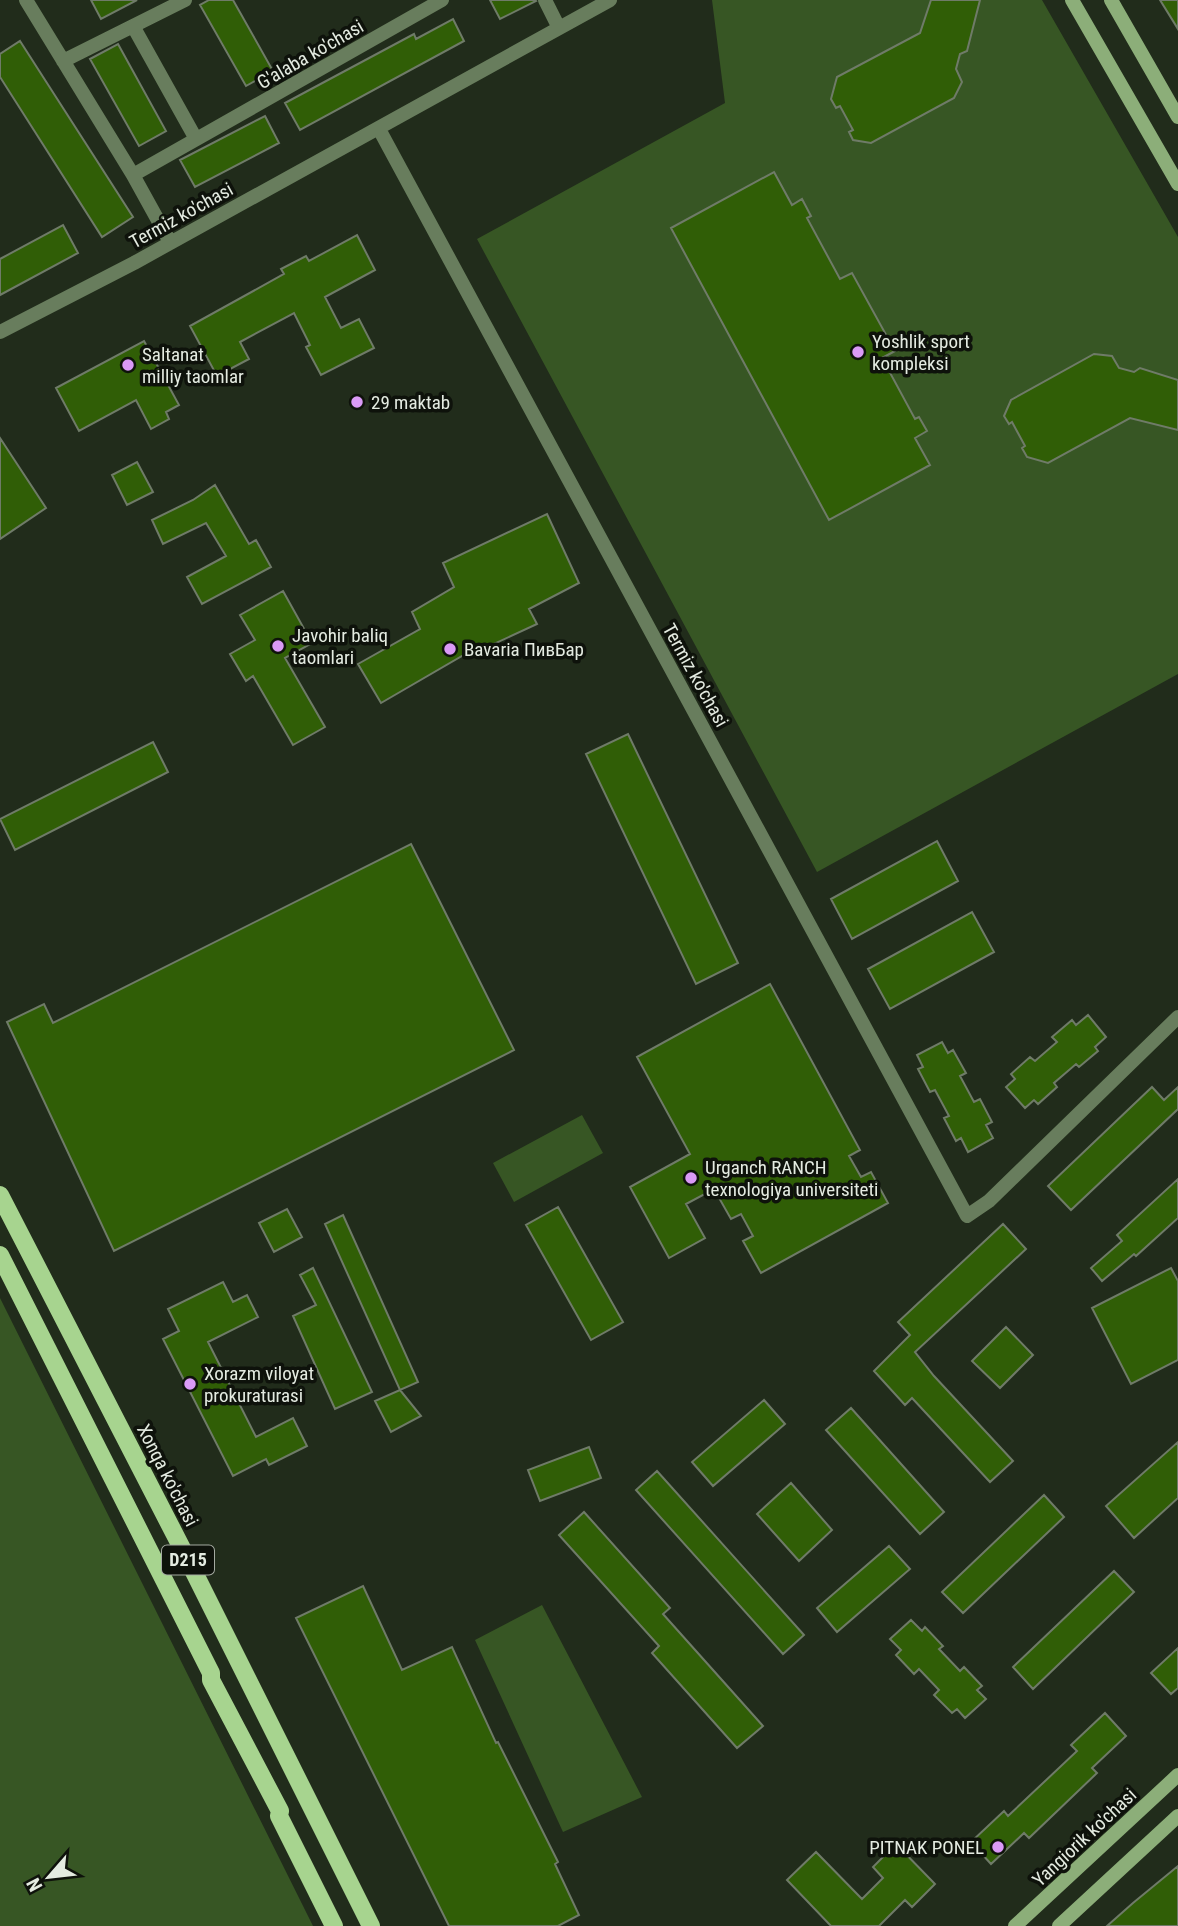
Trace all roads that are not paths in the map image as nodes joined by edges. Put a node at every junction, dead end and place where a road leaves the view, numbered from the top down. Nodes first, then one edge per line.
1 (26, 0) edge
2 (185, 0) edge
3 (442, 0) edge
4 (545, 0) edge
5 (610, 0) edge
6 (1072, 0) edge
7 (1111, 0) edge
8 (133, 26) junction
9 (559, 28) junction
10 (64, 61) junction
11 (1178, 117) edge
12 (379, 129) junction
13 (196, 139) junction
14 (134, 174) junction
15 (1178, 184) edge
16 (170, 242) junction
17 (0, 332) edge
18 (1178, 1017) edge
19 (0, 1195) edge
20 (0, 1255) edge
21 (190, 1564) junction
22 (164, 1579) junction
23 (1178, 1775) edge
24 (1178, 1816) edge
25 (334, 1926) edge
26 (370, 1926) edge
27 (1015, 1926) edge
28 (1059, 1926) edge

1 - 10 street
2 - 8 street
3 - 13 street, G'alaba ko'chasi
4 - 9 street
5 - 9 street, Termiz ko'chasi
6 - 15 main road
7 - 11 main road
8 - 10 street
8 - 13 street
9 - 12 street, Termiz ko'chasi
10 - 14 street
12 - 16 street, Termiz ko'chasi
12 - 18 street, Termiz ko'chasi
13 - 14 street, G'alaba ko'chasi
14 - 16 street
16 - 17 street, Termiz ko'chasi
19 - 21 main road, Xonqa ko'chasi / D215
20 - 22 main road, D215
21 - 22 main road
21 - 26 main road, Xonqa ko'chasi / D215
22 - 25 main road, D215
23 - 27 main road, Yangiorik ko'chasi
24 - 28 main road

